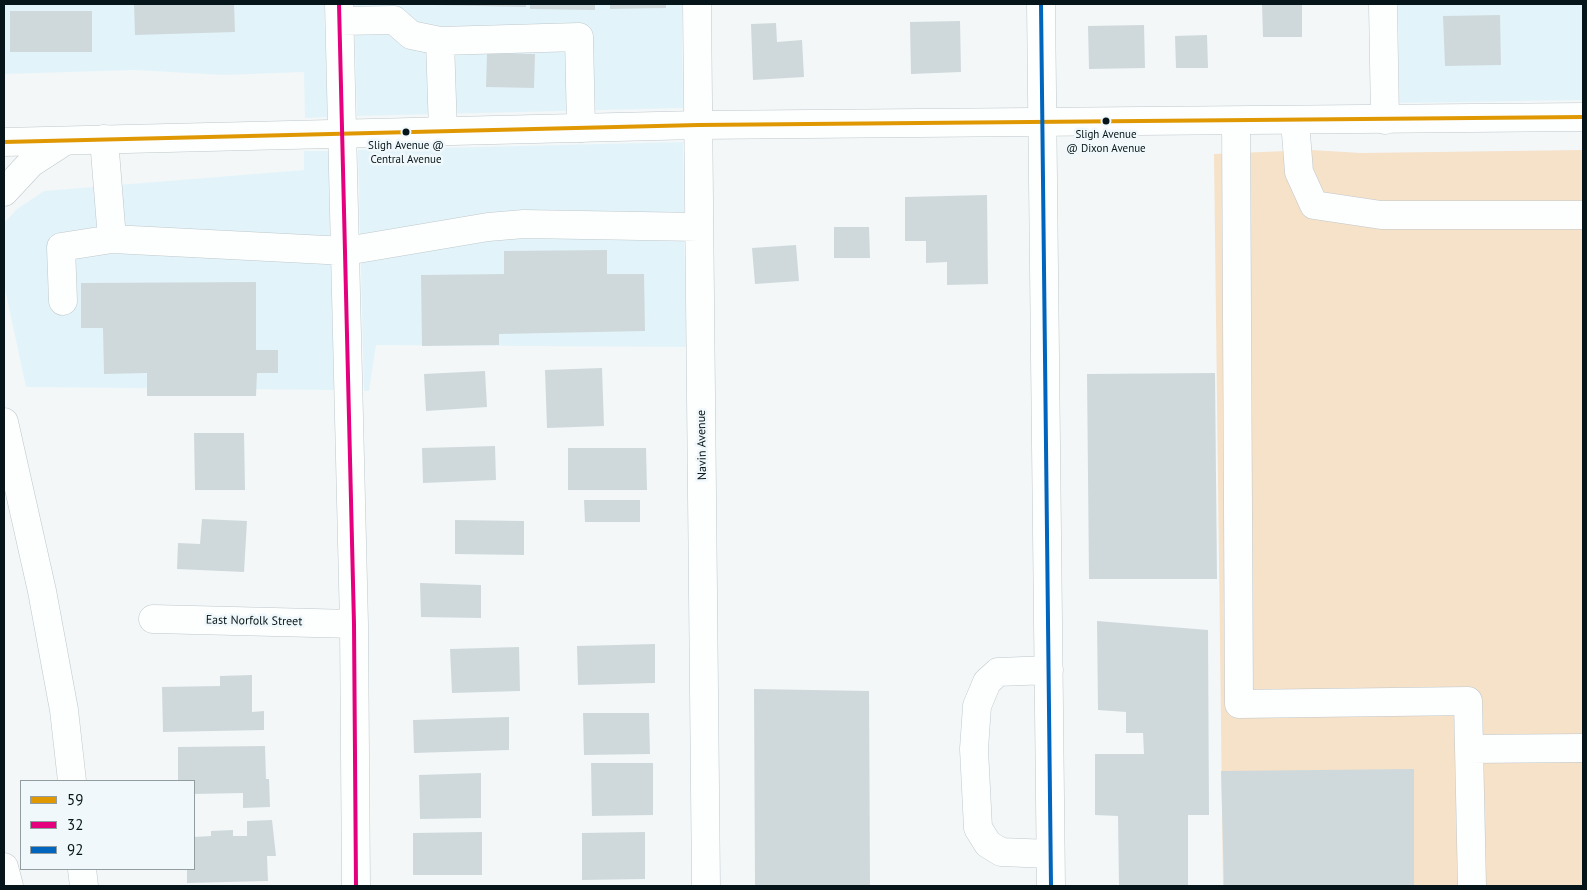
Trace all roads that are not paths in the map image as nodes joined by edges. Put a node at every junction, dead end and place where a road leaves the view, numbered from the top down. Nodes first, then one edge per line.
1 (697, 4) edge
2 (1040, 4) edge
3 (1383, 4) edge
4 (394, 12) edge
5 (339, 13) edge
6 (440, 41) junction
7 (1583, 117) edge
8 (1385, 120) junction
9 (1236, 121) junction
10 (1295, 121) junction
11 (1043, 123) junction
12 (698, 125) junction
13 (581, 128) junction
14 (443, 131) junction
15 (343, 134) junction
16 (104, 140) junction
17 (65, 141) junction
18 (4, 142) edge
19 (4, 192) edge
20 (1583, 215) edge
21 (699, 227) junction
22 (112, 239) junction
23 (346, 251) junction
24 (63, 301) dead end
25 (4, 422) edge
26 (153, 620) dead end
27 (354, 624) junction
28 (1049, 670) junction
29 (1583, 748) edge
30 (1469, 749) junction
31 (72, 780) edge
32 (1050, 854) junction
33 (4, 867) edge
34 (82, 870) edge
35 (10, 886) edge
36 (84, 886) edge
37 (356, 886) edge
38 (706, 886) edge
39 (1051, 886) edge
40 (1472, 886) edge

1 - 12 main road, Navin Avenue
2 - 11 main road
3 - 8 main road
4 - 5 main road
4 - 6 main road
5 - 15 main road
6 - 13 main road
6 - 14 main road
7 - 8 main road
8 - 10 main road
9 - 10 main road
9 - 11 main road
9 - 30 main road
10 - 20 main road
11 - 12 main road
11 - 28 main road
12 - 13 main road
12 - 21 main road, Navin Avenue
13 - 14 main road
14 - 15 main road
15 - 16 main road
15 - 23 main road
16 - 17 main road
16 - 22 main road
17 - 18 main road
17 - 19 main road
21 - 23 main road
21 - 38 main road, Navin Avenue
22 - 23 main road
22 - 24 main road
23 - 27 main road
25 - 31 main road
26 - 27 main road, East Norfolk Street
27 - 37 main road
28 - 32 main road
28 - 32 main road
29 - 30 main road
30 - 40 main road
32 - 39 main road
33 - 35 main road
34 - 36 main road

